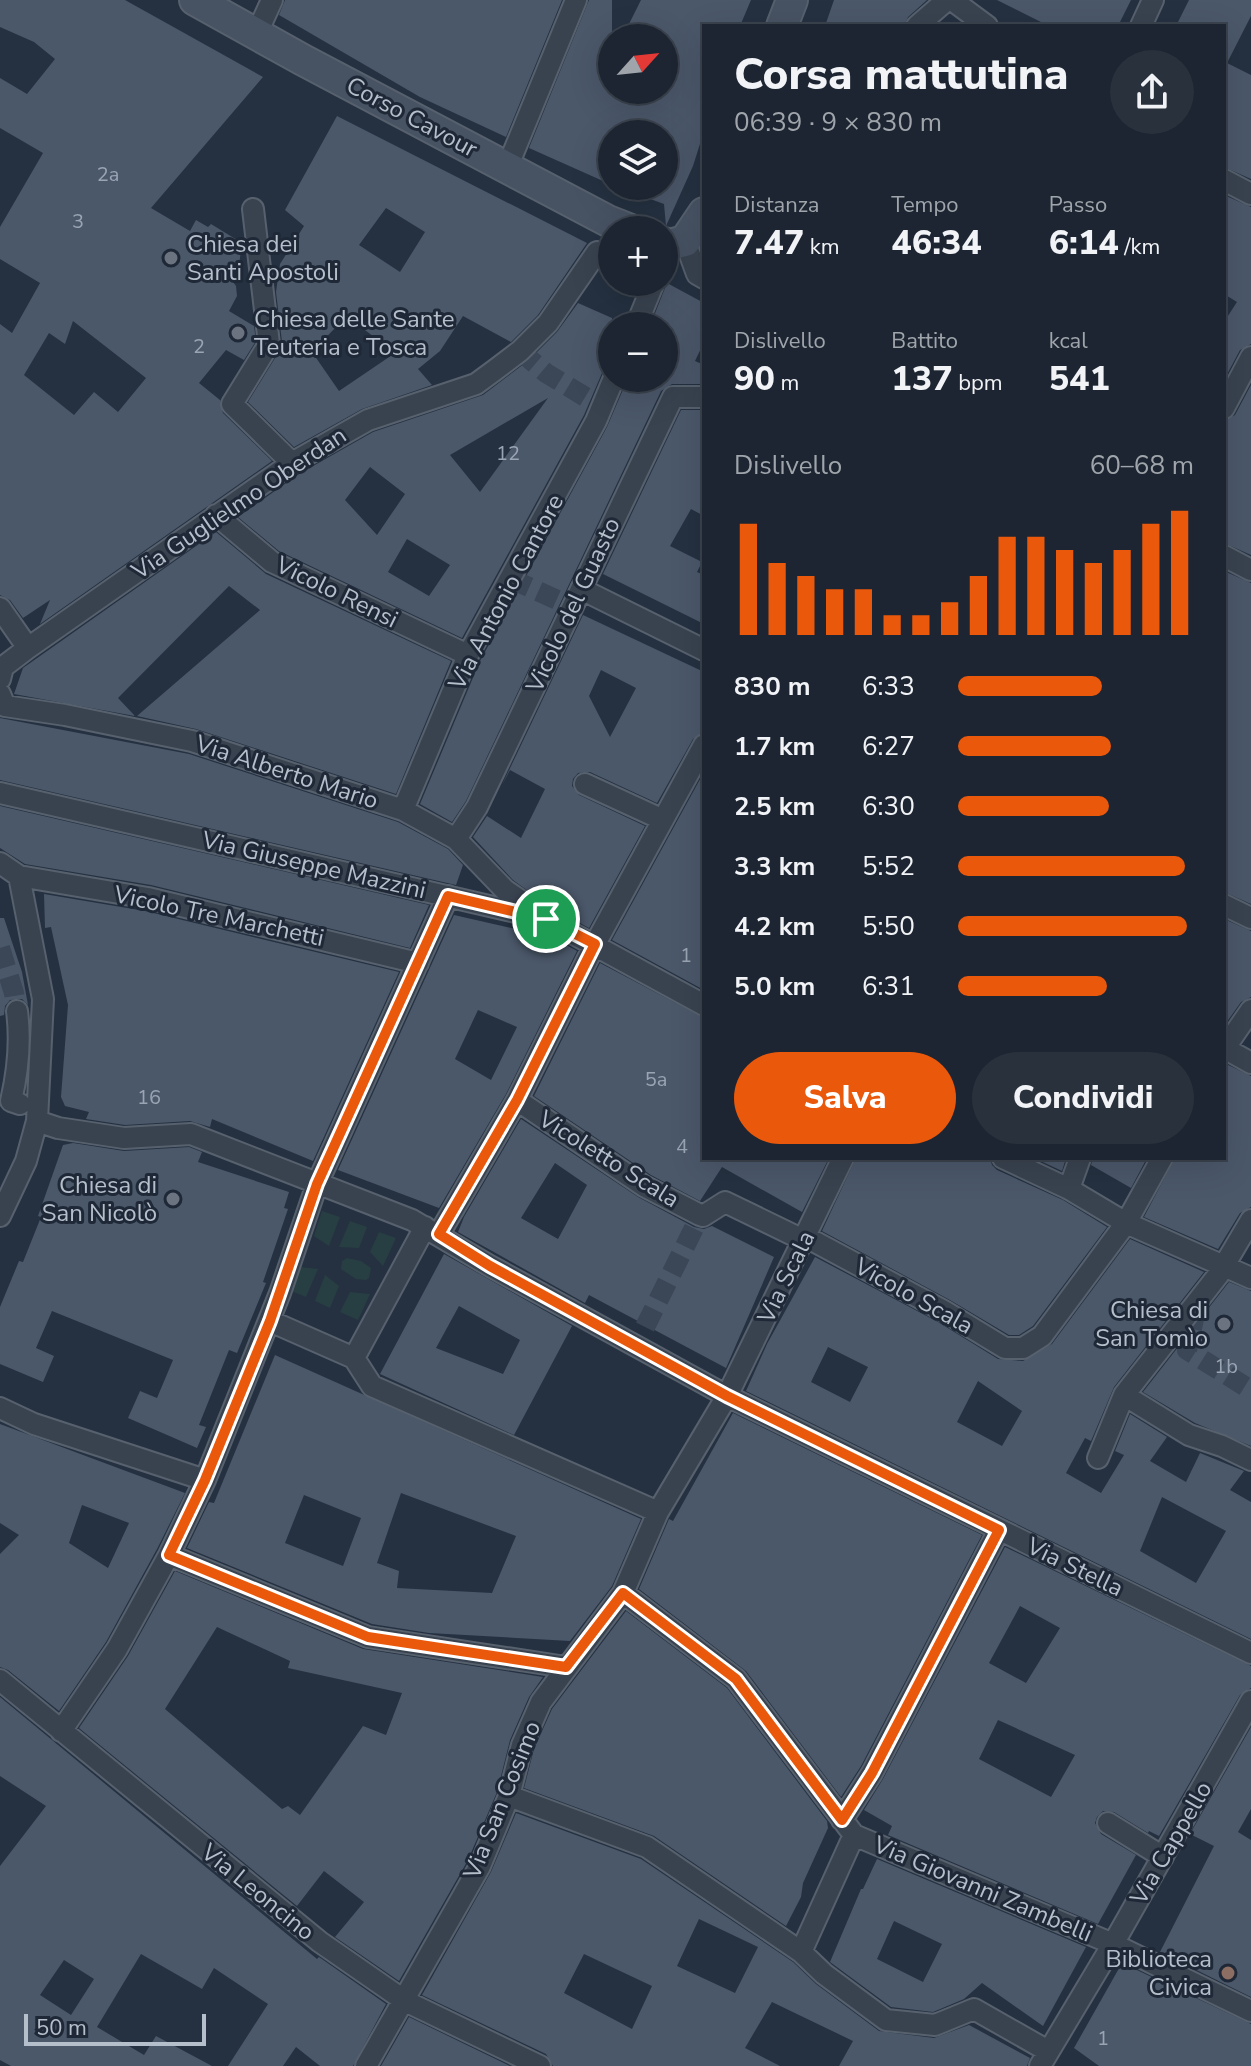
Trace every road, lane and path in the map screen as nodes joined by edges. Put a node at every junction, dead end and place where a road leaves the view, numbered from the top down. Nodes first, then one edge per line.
1 (195, 0) edge
2 (272, 0) edge
3 (576, 0) edge
4 (792, 0) edge
5 (949, 0) edge
6 (1153, 0) edge
7 (783, 24) edge
8 (919, 24) edge
9 (984, 24) edge
10 (1142, 24) edge
11 (256, 35) junction
12 (507, 168) junction
13 (1226, 181) edge
14 (1251, 194) edge
15 (253, 209) dead end
16 (702, 215) edge
17 (598, 216) edge
18 (678, 240) edge
19 (597, 252) dead end
20 (678, 254) edge
21 (702, 277) edge
22 (1251, 357) edge
23 (608, 392) edge
24 (702, 397) edge
25 (1226, 404) edge
26 (292, 463) junction
27 (216, 515) junction
28 (1226, 557) edge
29 (1251, 570) edge
30 (581, 589) junction
31 (0, 608) edge
32 (28, 648) junction
33 (702, 649) edge
34 (468, 655) junction
35 (0, 679) edge
36 (0, 694) edge
37 (702, 748) edge
38 (585, 784) dead end
39 (0, 793) edge
40 (403, 810) junction
41 (661, 819) junction
42 (456, 839) junction
43 (0, 863) edge
44 (19, 876) junction
45 (448, 896) junction
46 (1226, 906) edge
47 (1251, 918) edge
48 (546, 919) junction
49 (595, 944) junction
50 (418, 963) junction
51 (702, 1004) edge
52 (1251, 1010) edge
53 (17, 1011) tunnel mouth
54 (1226, 1045) edge
55 (1226, 1049) edge
56 (1251, 1063) edge
57 (517, 1100) junction
58 (20, 1104) dead end
59 (37, 1121) junction
60 (842, 1160) edge
61 (1007, 1160) edge
62 (1079, 1160) edge
63 (1161, 1160) edge
64 (317, 1184) junction
65 (1069, 1189) junction
66 (0, 1216) edge
67 (700, 1217) joint
68 (1251, 1220) edge
69 (1126, 1223) junction
70 (432, 1231) junction
71 (806, 1237) junction
72 (1225, 1266) junction
73 (1251, 1278) edge
74 (270, 1321) junction
75 (354, 1358) junction
76 (1124, 1395) junction
77 (727, 1396) junction
78 (0, 1408) edge
79 (1098, 1458) dead end
80 (1251, 1460) edge
81 (205, 1480) junction
82 (658, 1512) junction
83 (999, 1530) junction
84 (169, 1555) junction
85 (623, 1593) junction
86 (1251, 1653) edge
87 (566, 1667) junction
88 (0, 1680) edge
89 (1251, 1701) edge
90 (61, 1731) junction
91 (509, 1796) junction
92 (1108, 1823) dead end
93 (848, 1827) junction
94 (1163, 1857) junction
95 (1113, 1944) junction
96 (801, 1952) junction
97 (405, 2001) junction
98 (1251, 2011) edge
99 (1044, 2059) edge
100 (366, 2066) edge
101 (540, 2066) edge

1 - 11 street, Corso Cavour
2 - 11 street
3 - 12 street
4 - 7 street
5 - 8 street
5 - 9 street
6 - 10 street
11 - 12 street, Corso Cavour
12 - 17 street, Corso Cavour
13 - 14 street
15 - 26 street
16 - 18 street
19 - 26 street, Via Guglielmo Oberdan
20 - 21 street
22 - 25 street
23 - 34 street, Via Antonio Cantore
24 - 30 street, Vicolo del Guasto
26 - 27 street, Via Guglielmo Oberdan
27 - 32 street, Via Guglielmo Oberdan
27 - 34 street, Vicolo Rensi
28 - 29 street
30 - 33 street
30 - 42 street, Vicolo del Guasto
31 - 32 street
32 - 35 street, Via Guglielmo Oberdan
34 - 40 street, Via Antonio Cantore
36 - 40 street, Via Alberto Mario
37 - 41 street
38 - 41 street
39 - 45 street, Via Giuseppe Mazzini
40 - 42 street, Via Alberto Mario
41 - 49 street
42 - 48 street, Via Alberto Mario
43 - 44 street
44 - 50 street, Vicolo Tre Marchetti
44 - 59 street
45 - 48 street, Via Giuseppe Mazzini
45 - 50 street
46 - 47 street
48 - 49 street, Via Giuseppe Mazzini
49 - 51 street, Via Giuseppe Mazzini
49 - 57 street
50 - 64 street
52 - 54 street
53 - 58 street
55 - 56 street
57 - 67 street, Vicoletto Scala
57 - 70 street
59 - 64 street, Via Stella
59 - 66 street
60 - 71 street, Via Scala
61 - 65 street
62 - 65 street
63 - 69 street
64 - 70 street, Via Stella
64 - 74 street
65 - 69 street
67 - 71 street, Vicolo Scala
68 - 72 street
69 - 71 street, Vicolo Scala
69 - 72 street
70 - 75 street
70 - 77 street, Via Stella
71 - 77 street, Via Scala
72 - 73 street
72 - 76 street
74 - 75 street
74 - 81 street
75 - 82 street
76 - 79 street
76 - 80 street
77 - 82 street, Via San Cosimo
77 - 83 street, Via Stella
78 - 81 street
81 - 84 street
82 - 85 street, Via San Cosimo
83 - 86 street, Via Stella
83 - 93 street
84 - 87 street
84 - 90 street
85 - 87 street, Via San Cosimo
85 - 93 street
87 - 91 street, Via San Cosimo
88 - 90 street, Via Leoncino
89 - 94 street, Via Cappello
90 - 97 street, Via Leoncino
91 - 96 street
91 - 97 street, Via San Cosimo
92 - 94 street
93 - 95 street, Via Giovanni Zambelli
93 - 96 street
94 - 95 street, Via Cappello
95 - 98 street, Via Giovanni Zambelli
95 - 99 street, Via Cappello
96 - 99 street
97 - 100 street, Via San Cosimo
97 - 101 street, Via Leoncino

